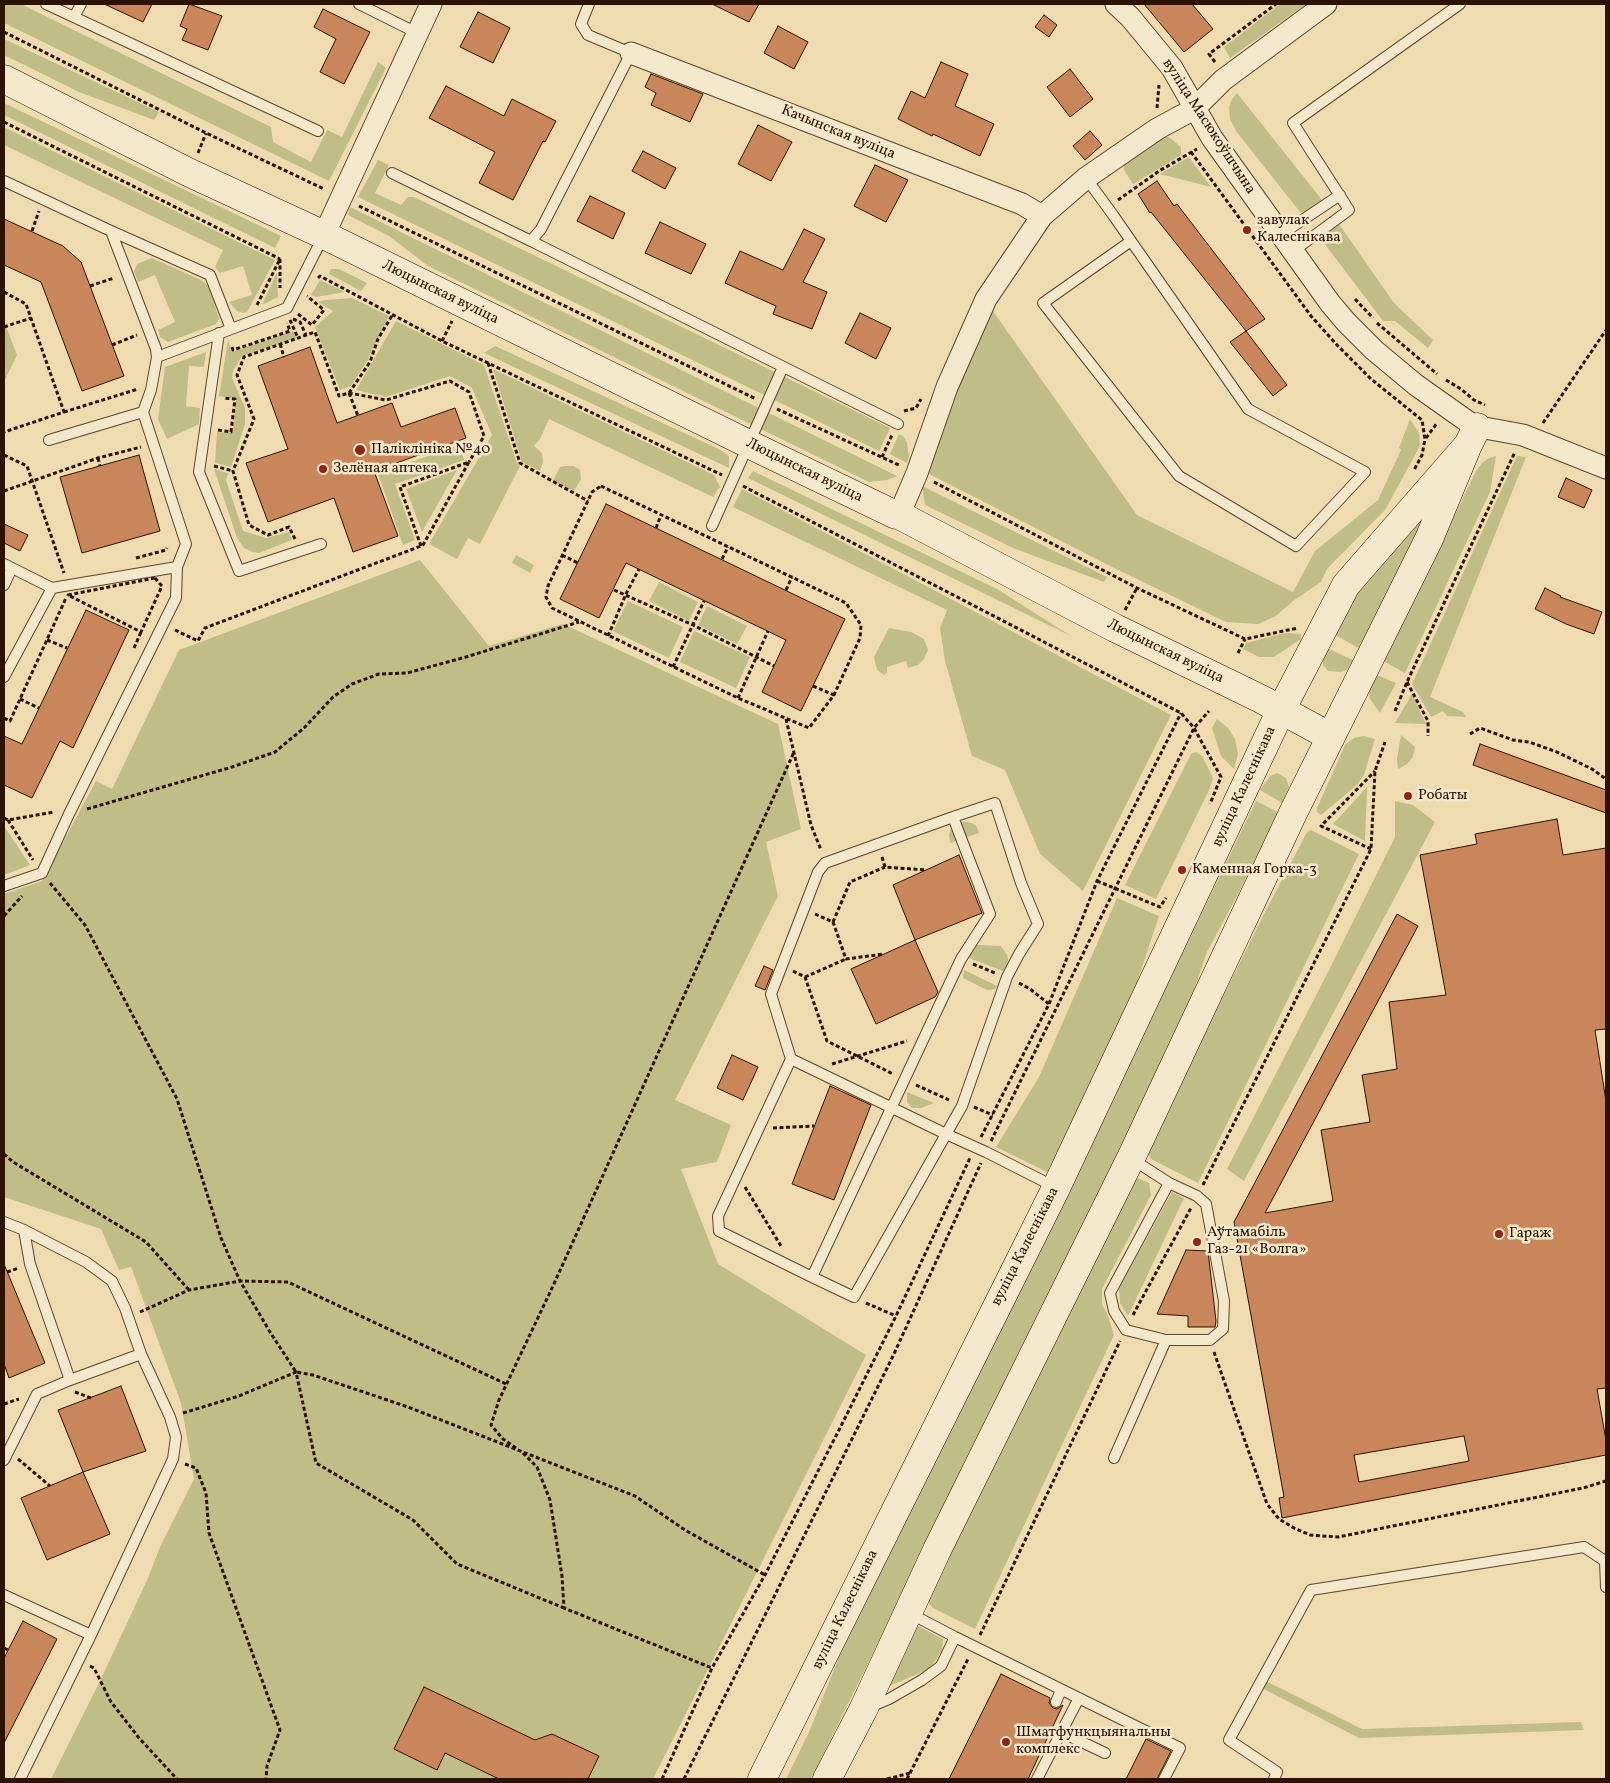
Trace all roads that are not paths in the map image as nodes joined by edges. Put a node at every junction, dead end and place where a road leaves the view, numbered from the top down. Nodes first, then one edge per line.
1 (46, 4) edge
2 (81, 4) edge
3 (359, 4) edge
4 (431, 4) edge
5 (588, 4) edge
6 (1116, 4) edge
7 (1326, 4) edge
8 (1460, 4) edge
9 (74, 17) junction
10 (417, 33) junction
11 (632, 52) junction
12 (4, 79) edge
13 (1194, 109) junction
14 (318, 131) dead end
15 (392, 173) dead end
16 (1086, 178) junction
17 (4, 181) edge
18 (1340, 195) junction
19 (1042, 216) junction
20 (111, 231) junction
21 (1280, 234) junction
22 (324, 235) junction
23 (531, 241) junction
24 (1131, 241) junction
25 (1292, 252) junction
26 (231, 329) junction
27 (218, 338) junction
28 (157, 357) junction
29 (783, 367) junction
30 (143, 412) junction
31 (898, 424) dead end
32 (1478, 426) junction
33 (49, 440) dead end
34 (748, 444) junction
35 (1606, 468) edge
36 (899, 515) junction
37 (712, 526) dead end
38 (321, 544) dead end
39 (8, 566) edge
40 (177, 567) junction
41 (4, 585) edge
42 (52, 588) junction
43 (4, 677) edge
44 (1281, 710) junction
45 (1331, 737) junction
46 (953, 817) junction
47 (4, 886) edge
48 (791, 1059) junction
49 (891, 1107) junction
50 (946, 1134) junction
51 (1131, 1158) junction
52 (1169, 1183) junction
53 (1056, 1188) junction
54 (4, 1222) edge
55 (24, 1230) junction
56 (812, 1276) junction
57 (1166, 1340) junction
58 (141, 1354) junction
59 (70, 1380) junction
60 (6, 1455) edge
61 (1114, 1458) dead end
62 (1606, 1587) edge
63 (4, 1595) edge
64 (910, 1609) junction
65 (91, 1635) junction
66 (955, 1637) junction
67 (1061, 1690) junction
68 (1079, 1698) junction
69 (1056, 1702) dead end
70 (862, 1710) junction
71 (1061, 1732) junction
72 (1105, 1753) dead end
73 (20, 1779) edge
74 (762, 1779) edge
75 (827, 1779) edge
76 (1037, 1779) edge
77 (1164, 1779) edge
78 (1274, 1779) edge

1 - 9 lane
2 - 9 lane
3 - 10 lane
4 - 10 street
5 - 11 lane
6 - 13 street, вуліца Масюкоўшчына
7 - 13 street
8 - 18 lane
9 - 14 lane
10 - 22 street
11 - 19 street, Качынская вуліца
11 - 23 lane
12 - 22 main road, Люцынская вуліца
13 - 16 street
13 - 21 street, вуліца Масюкоўшчына
15 - 23 lane
16 - 19 street
16 - 24 lane
17 - 20 lane
18 - 21 lane
18 - 25 lane
19 - 36 street
20 - 26 lane
20 - 28 lane
21 - 25 street, вуліца Масюкоўшчына
22 - 26 lane
22 - 34 main road, Люцынская вуліца
23 - 29 lane
24 - 24 lane
25 - 32 street, вуліца Масюкоўшчына
26 - 27 lane
27 - 28 lane
27 - 38 lane
28 - 30 lane
29 - 31 lane
29 - 34 lane
30 - 33 lane
30 - 40 lane
32 - 35 street, вуліца Масюкоўшчына
32 - 44 main road, вуліца Калеснікава
32 - 45 main road
34 - 36 main road, Люцынская вуліца
34 - 37 lane
36 - 44 main road, Люцынская вуліца
39 - 41 lane
39 - 42 lane
40 - 42 lane
40 - 47 lane
42 - 43 lane
44 - 45 main road, вуліца Калеснікава
44 - 53 main road, вуліца Калеснікава
45 - 51 main road
46 - 48 lane
46 - 49 lane
46 - 50 lane
48 - 49 lane
48 - 56 lane
49 - 50 lane
49 - 56 lane
50 - 53 lane
50 - 56 lane
51 - 52 lane
51 - 64 main road
52 - 57 lane
52 - 57 lane
53 - 74 main road, вуліца Калеснікава
54 - 55 lane
55 - 58 lane
55 - 59 lane
57 - 61 lane
58 - 59 lane
58 - 65 lane
59 - 60 lane
62 - 78 lane
63 - 65 lane
64 - 66 lane
64 - 70 main road
65 - 73 lane
66 - 67 lane
66 - 70 lane
67 - 68 lane
67 - 69 lane
68 - 71 lane
68 - 77 lane
70 - 75 main road
71 - 72 lane
71 - 76 lane

